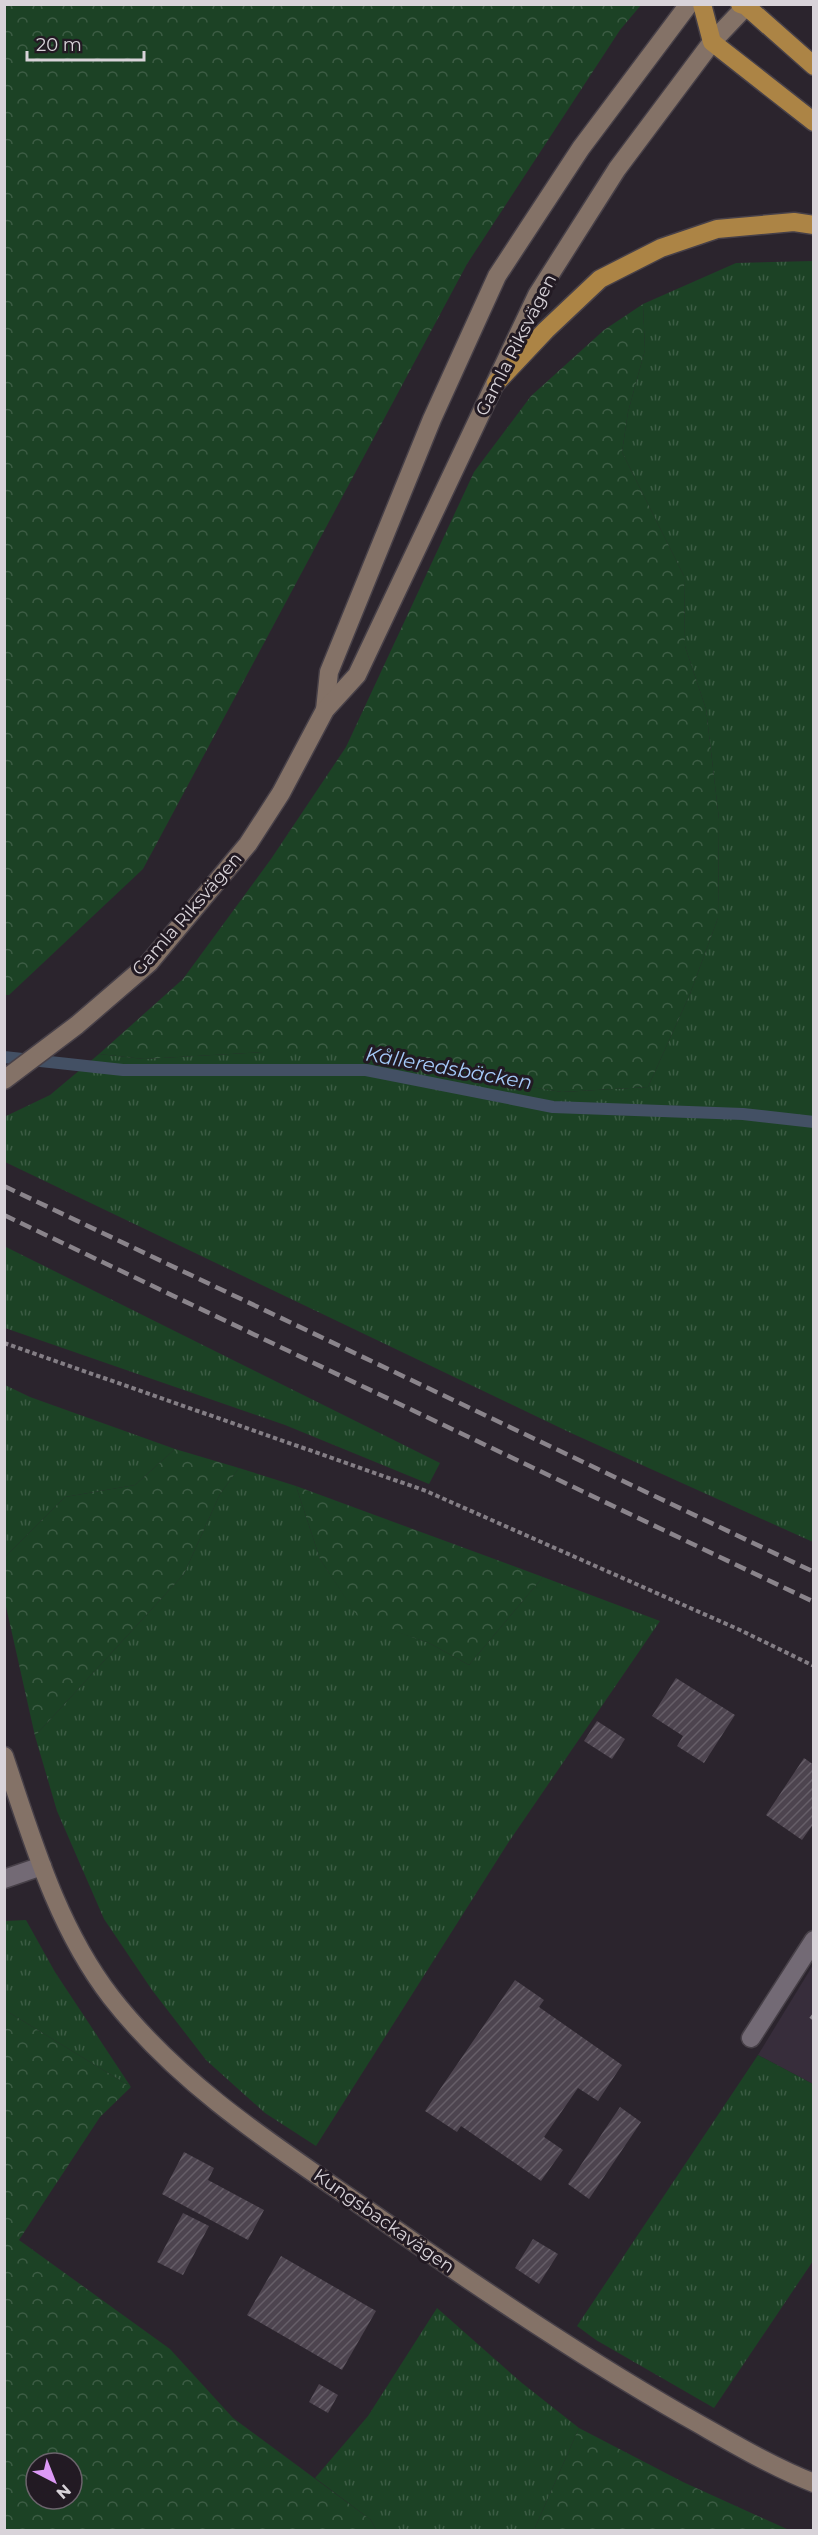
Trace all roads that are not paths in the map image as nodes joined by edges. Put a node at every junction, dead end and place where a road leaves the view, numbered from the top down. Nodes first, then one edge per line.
1 (689, 4) edge
2 (702, 4) edge
3 (745, 5) edge
4 (712, 42) junction
5 (813, 66) edge
6 (813, 122) edge
7 (813, 225) edge
8 (496, 382) junction
9 (325, 710) junction
10 (4, 1080) edge
11 (4, 1756) edge
12 (42, 1866) junction
13 (4, 1879) edge
14 (813, 1940) edge
15 (751, 2038) dead end
16 (813, 2483) edge

1 - 9 street, Gamla Riksvägen
2 - 4 highway
3 - 4 street, Gamla Riksvägen
3 - 5 highway
4 - 6 highway
4 - 8 street, Gamla Riksvägen
7 - 8 highway
8 - 9 street, Gamla Riksvägen
9 - 10 street, Gamla Riksvägen
11 - 12 street, Kungsbackavägen
12 - 13 street
12 - 16 street, Kungsbackavägen
14 - 15 street

